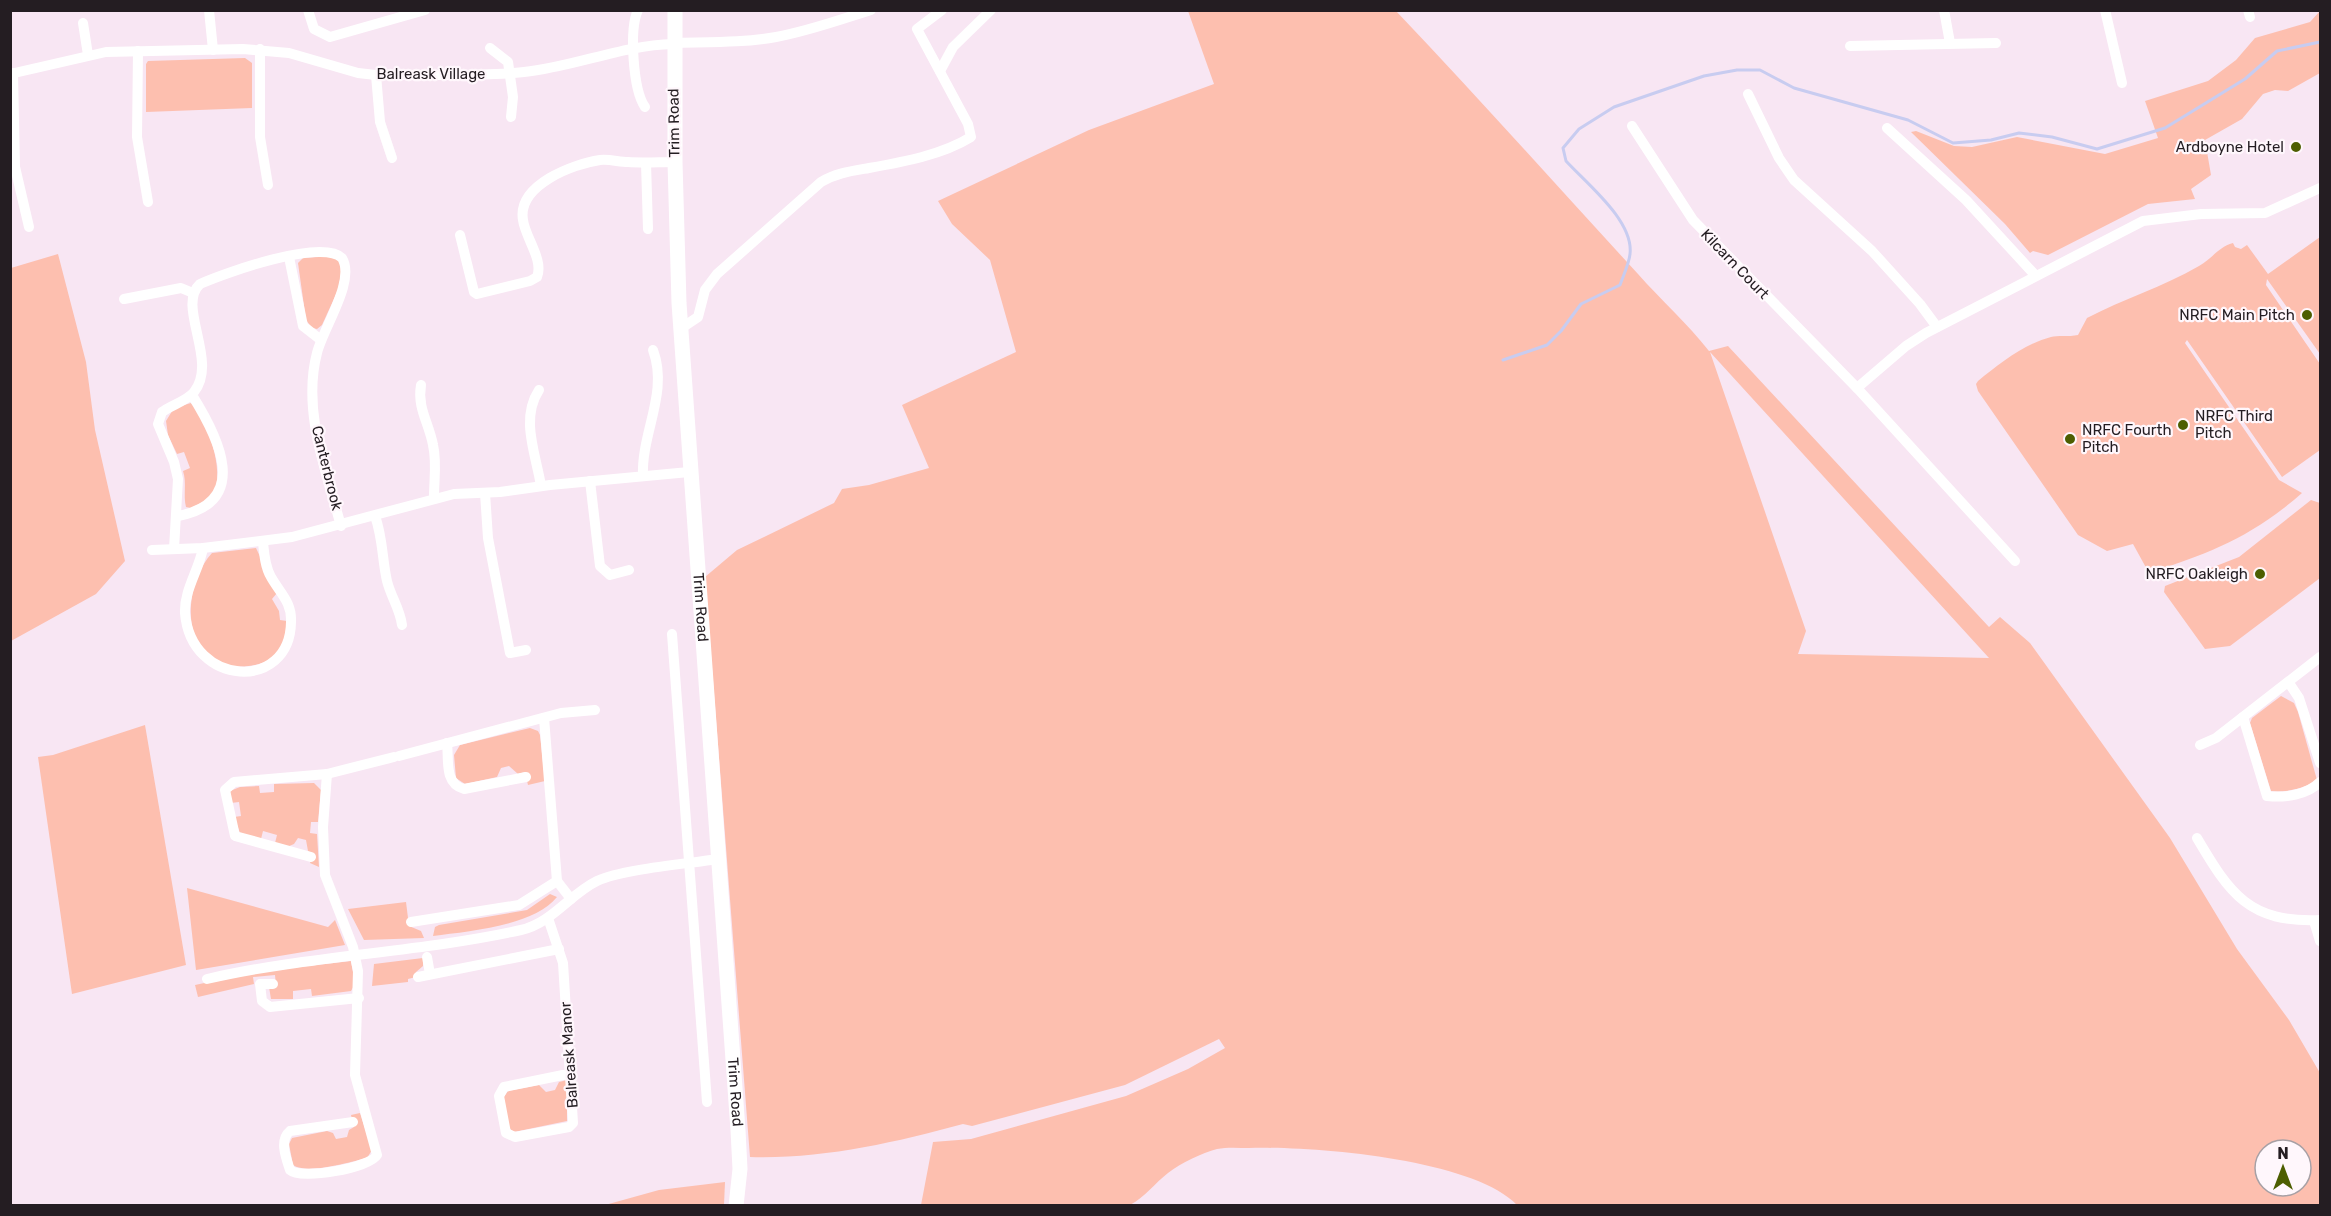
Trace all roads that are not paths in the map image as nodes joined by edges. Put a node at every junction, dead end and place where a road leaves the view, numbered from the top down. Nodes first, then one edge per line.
1 (209, 10) edge
2 (308, 10) edge
3 (425, 10) edge
4 (638, 10) edge
5 (675, 10) edge
6 (942, 10) edge
7 (991, 10) edge
8 (1944, 10) edge
9 (2105, 10) edge
10 (865, 11) edge
11 (83, 23) dead end
12 (1950, 43) junction
13 (1996, 43) dead end
14 (674, 44) junction
15 (1850, 46) dead end
16 (490, 48) dead end
17 (260, 49) junction
18 (213, 50) junction
19 (634, 50) junction
20 (138, 51) junction
21 (88, 56) junction
22 (940, 71) junction
23 (511, 73) junction
24 (12, 74) edge
25 (376, 75) junction
26 (2122, 83) dead end
27 (1748, 94) dead end
28 (645, 106) dead end
29 (512, 117) dead end
30 (1632, 126) dead end
31 (1887, 128) dead end
32 (392, 158) dead end
33 (675, 162) junction
34 (646, 163) junction
35 (268, 185) dead end
36 (2320, 188) edge
37 (148, 202) dead end
38 (29, 227) dead end
39 (648, 228) dead end
40 (460, 235) dead end
41 (289, 257) junction
42 (2035, 275) junction
43 (193, 293) junction
44 (124, 299) dead end
45 (1937, 327) junction
46 (680, 329) junction
47 (321, 340) junction
48 (653, 350) dead end
49 (421, 385) dead end
50 (1857, 388) junction
51 (539, 390) dead end
52 (192, 395) junction
53 (689, 472) junction
54 (643, 476) junction
55 (590, 481) junction
56 (541, 486) junction
57 (485, 492) junction
58 (434, 497) junction
59 (178, 516) junction
60 (375, 516) junction
61 (341, 526) junction
62 (262, 542) junction
63 (203, 548) junction
64 (174, 549) junction
65 (152, 550) dead end
66 (2015, 561) dead end
67 (629, 570) dead end
68 (402, 625) dead end
69 (672, 634) dead end
70 (526, 650) dead end
71 (2320, 657) edge
72 (2289, 683) junction
73 (596, 710) dead end
74 (2243, 717) junction
75 (544, 718) junction
76 (447, 743) junction
77 (2200, 745) dead end
78 (2320, 762) edge
79 (327, 774) junction
80 (526, 777) dead end
81 (2320, 782) edge
82 (2197, 838) dead end
83 (311, 857) dead end
84 (718, 859) junction
85 (690, 863) junction
86 (557, 881) junction
87 (571, 899) junction
88 (548, 918) junction
89 (2317, 920) edge
90 (411, 922) dead end
91 (2320, 941) edge
92 (559, 949) junction
93 (354, 954) junction
94 (428, 957) dead end
95 (430, 974) junction
96 (418, 977) dead end
97 (207, 979) dead end
98 (273, 984) dead end
99 (359, 998) junction
100 (563, 1075) dead end
101 (707, 1102) dead end
102 (353, 1122) dead end
103 (736, 1206) edge

1 - 18 street
2 - 3 street
4 - 19 street
5 - 14 main road, Trim Road
6 - 22 street
7 - 22 street
8 - 12 street
9 - 26 street
10 - 14 street, Balreask Village
11 - 21 street
12 - 13 street
12 - 15 street
14 - 19 street, Balreask Village
14 - 33 main road, Trim Road
16 - 23 street
17 - 18 street, Balreask Village
17 - 25 street, Balreask Village
17 - 35 street
18 - 20 street, Balreask Village
19 - 23 street, Balreask Village
19 - 28 street
20 - 21 street, Balreask Village
20 - 37 street
21 - 24 street, Balreask Village
22 - 46 street
23 - 25 street, Balreask Village
23 - 29 street
24 - 38 street
25 - 32 street
27 - 45 street
30 - 50 street, Kilcarn Court
31 - 42 street
33 - 34 street
33 - 46 main road, Trim Road
34 - 39 street
34 - 40 street
36 - 42 street
41 - 43 street, Canterbrook
41 - 47 street
41 - 47 street, Canterbrook
42 - 45 street
43 - 44 street
43 - 52 street
45 - 50 street
46 - 53 main road, Trim Road
47 - 61 street, Canterbrook
48 - 54 street
49 - 58 street
50 - 66 street, Kilcarn Court
51 - 56 street
52 - 59 street
52 - 59 street
53 - 54 street, Canterbrook
53 - 84 main road, Trim Road
54 - 55 street, Canterbrook
55 - 56 street, Canterbrook
55 - 67 street
56 - 57 street, Canterbrook
57 - 58 street, Canterbrook
57 - 70 street
58 - 60 street, Canterbrook
59 - 64 street
60 - 61 street, Canterbrook
60 - 68 street
61 - 62 street, Canterbrook
62 - 63 street, Canterbrook
62 - 63 street
63 - 64 street, Canterbrook
64 - 65 street, Canterbrook
69 - 85 street
71 - 72 street
72 - 74 street
72 - 78 street
73 - 75 street
74 - 77 street
74 - 81 street
75 - 76 street
75 - 86 street
76 - 79 street
76 - 80 street
79 - 83 street
79 - 93 street
82 - 89 street
84 - 85 street
84 - 103 main road, Trim Road
85 - 87 street
85 - 101 street
86 - 87 street
86 - 90 street
87 - 88 street
88 - 92 street, Balreask Manor
88 - 93 street
89 - 91 street
92 - 95 street
92 - 100 street, Balreask Manor
93 - 97 street
93 - 99 street
94 - 95 street
95 - 96 street
98 - 99 street
99 - 102 street

